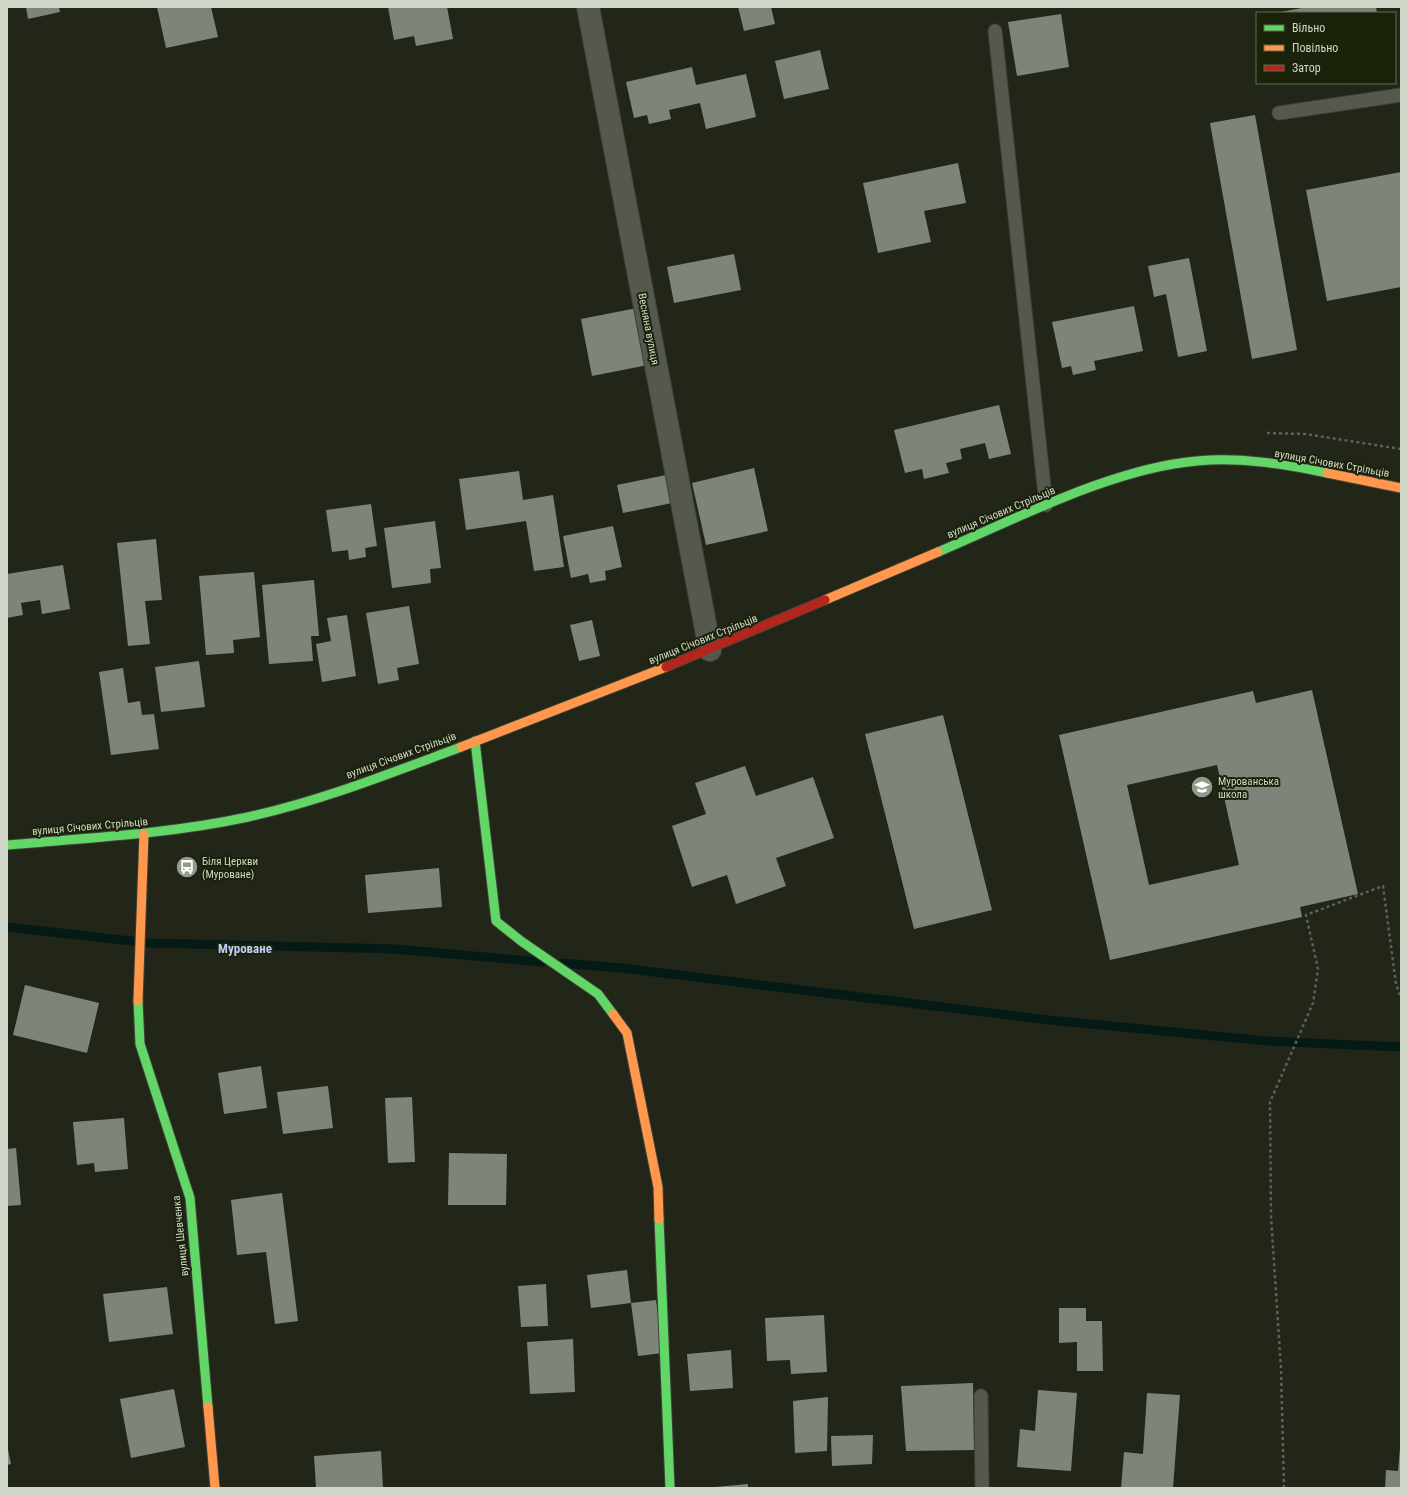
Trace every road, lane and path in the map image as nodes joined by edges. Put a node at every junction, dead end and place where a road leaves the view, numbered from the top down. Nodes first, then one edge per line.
1 (588, 7) edge
2 (995, 31) dead end
3 (1401, 95) edge
4 (1279, 113) dead end
5 (1401, 488) edge
6 (1046, 505) junction
7 (710, 650) junction
8 (475, 741) junction
9 (144, 834) junction
10 (7, 845) edge
11 (1401, 998) edge
12 (981, 1396) dead end
13 (215, 1488) edge
14 (670, 1488) edge
15 (982, 1488) edge
16 (1284, 1488) edge

1 - 7 street, Весняна вулиця
2 - 6 lane
3 - 4 lane
5 - 6 street, вулиця Січових Стрільців
6 - 7 street, вулиця Січових Стрільців
7 - 8 street, вулиця Січових Стрільців
8 - 9 street, вулиця Січових Стрільців
8 - 14 street
9 - 10 street, вулиця Січових Стрільців
9 - 13 street, вулиця Шевченка
11 - 16 path
12 - 15 lane

